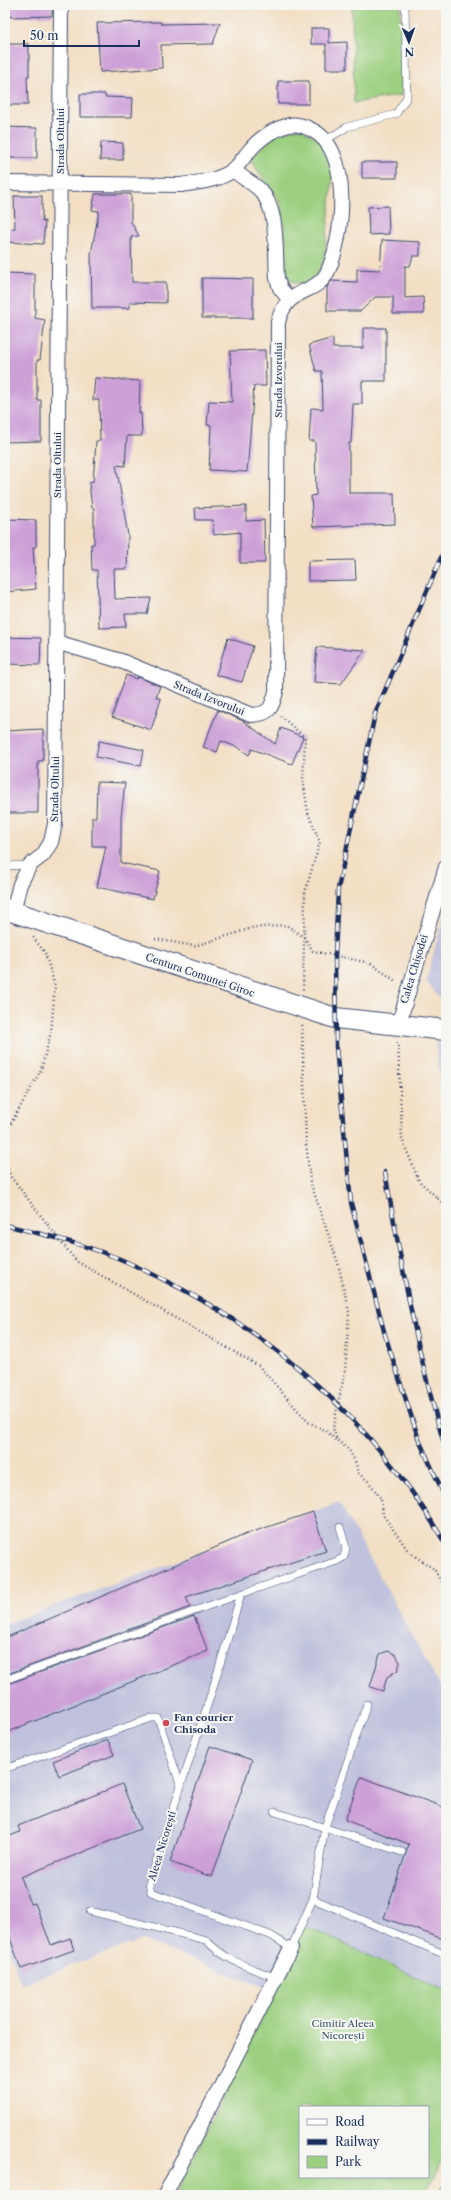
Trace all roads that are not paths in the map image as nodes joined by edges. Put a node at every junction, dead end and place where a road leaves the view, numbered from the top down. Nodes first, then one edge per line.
1 (61, 5) edge
2 (405, 5) edge
3 (326, 140) junction
4 (233, 170) junction
5 (5, 183) edge
6 (60, 184) junction
7 (289, 299) junction
8 (56, 642) junction
9 (30, 865) junction
10 (5, 866) edge
11 (446, 867) edge
12 (9, 911) edge
13 (398, 1026) junction
14 (446, 1030) edge
15 (340, 1527) dead end
16 (241, 1594) junction
17 (5, 1680) edge
18 (367, 1704) dead end
19 (10, 1767) dead end
20 (180, 1787) junction
21 (275, 1812) dead end
22 (325, 1827) junction
23 (402, 1852) dead end
24 (313, 1899) junction
25 (90, 1910) dead end
26 (292, 1948) junction
27 (446, 1955) edge
28 (277, 1978) junction
29 (446, 2188) edge
30 (165, 2195) edge
31 (442, 2195) edge

1 - 6 street, Strada Oltului
2 - 3 lane
3 - 4 street
3 - 7 street
4 - 6 street
4 - 7 street
5 - 6 street
6 - 8 street, Strada Oltului
7 - 8 street, Strada Izvorului
8 - 9 street, Strada Oltului
9 - 10 lane
9 - 12 street, Strada Oltului
11 - 13 street, Calea Chișodei
12 - 13 main road, Centura Comunei Giroc
13 - 14 main road
15 - 16 lane
16 - 17 lane
16 - 20 lane, Aleea Nicorești
18 - 22 lane
19 - 20 lane
20 - 26 lane, Aleea Nicorești
21 - 22 lane
22 - 23 lane
22 - 24 lane
24 - 26 lane
24 - 27 lane
25 - 28 lane
26 - 28 street
28 - 30 street
29 - 31 lane

